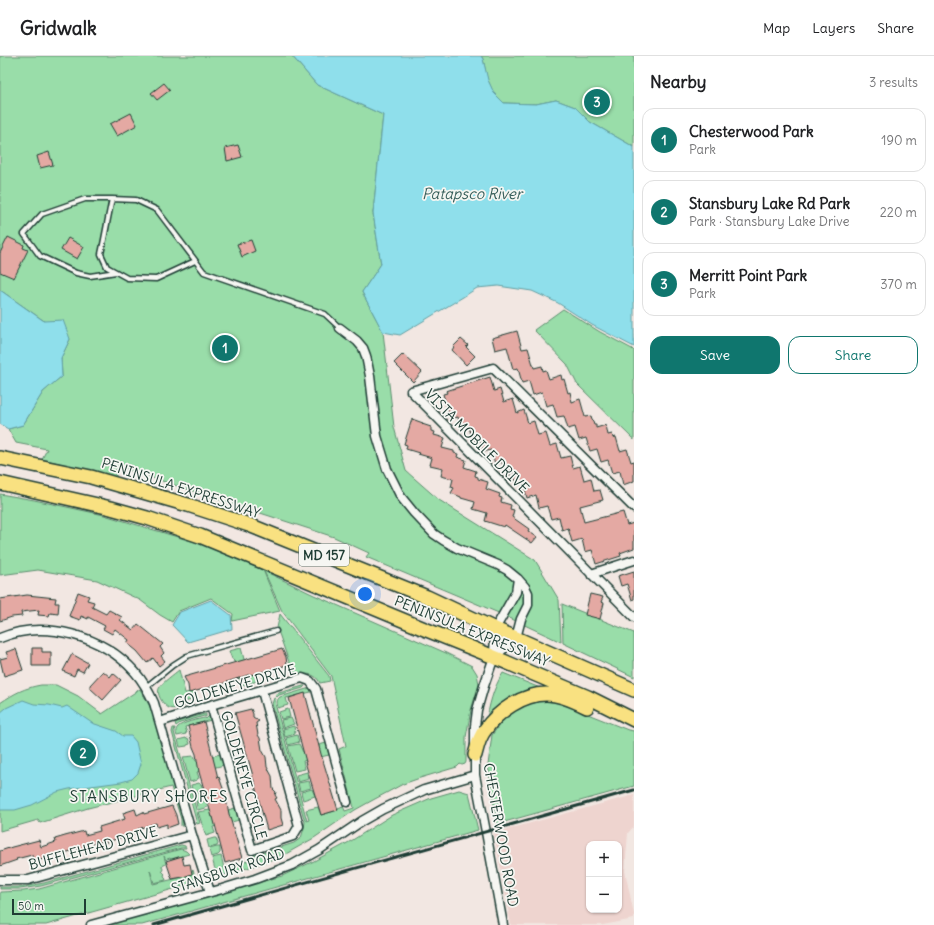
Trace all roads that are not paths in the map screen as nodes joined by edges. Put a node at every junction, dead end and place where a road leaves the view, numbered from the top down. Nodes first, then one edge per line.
1 (112, 198) junction
2 (195, 261) junction
3 (116, 272) junction
4 (340, 328) joint
5 (0, 458) edge
6 (0, 483) edge
7 (634, 508) edge
8 (634, 560) edge
9 (591, 574) junction
10 (518, 579) junction
11 (634, 617) edge
12 (495, 629) junction
13 (276, 631) dead end
14 (0, 638) edge
15 (516, 638) junction
16 (494, 657) junction
17 (146, 688) junction
18 (634, 690) edge
19 (262, 691) junction
20 (211, 706) junction
21 (634, 721) edge
22 (160, 722) junction
23 (475, 756) junction
24 (475, 775) junction
25 (347, 802) dead end
26 (192, 834) junction
27 (0, 880) edge
28 (210, 892) junction
29 (91, 925) edge
30 (503, 925) edge

1 - 2 lane
1 - 3 lane
1 - 3 lane
2 - 3 lane
2 - 4 lane
4 - 10 street
5 - 12 main road, PENINSULA EXPRESSWAY / MD 157
6 - 16 main road, PENINSULA EXPRESSWAY / MD 157
7 - 9 street, VISTA MOBILE DRIVE
8 - 9 street
9 - 11 street, VISTA MOBILE DRIVE
10 - 12 street, CHESTERWOOD ROAD
10 - 15 street
12 - 15 main road, PENINSULA EXPRESSWAY / MD 157
12 - 16 street, CHESTERWOOD ROAD
13 - 17 lane
14 - 17 street
15 - 16 street
15 - 18 main road, PENINSULA EXPRESSWAY / MD 157
16 - 21 main road, PENINSULA EXPRESSWAY / MD 157
16 - 23 street, CHESTERWOOD ROAD
17 - 22 street
19 - 20 street, GOLDENEYE DRIVE
19 - 20 street, GOLDENEYE CIRCLE
19 - 25 street, GOLDENEYE DRIVE
20 - 22 street, GOLDENEYE DRIVE
21 - 23 main road
22 - 26 street
23 - 24 street, CHESTERWOOD ROAD
24 - 28 street, STANSBURY ROAD
24 - 30 street, CHESTERWOOD ROAD
26 - 27 street, BUFFLEHEAD DRIVE
26 - 28 street
28 - 29 street, STANSBURY ROAD

